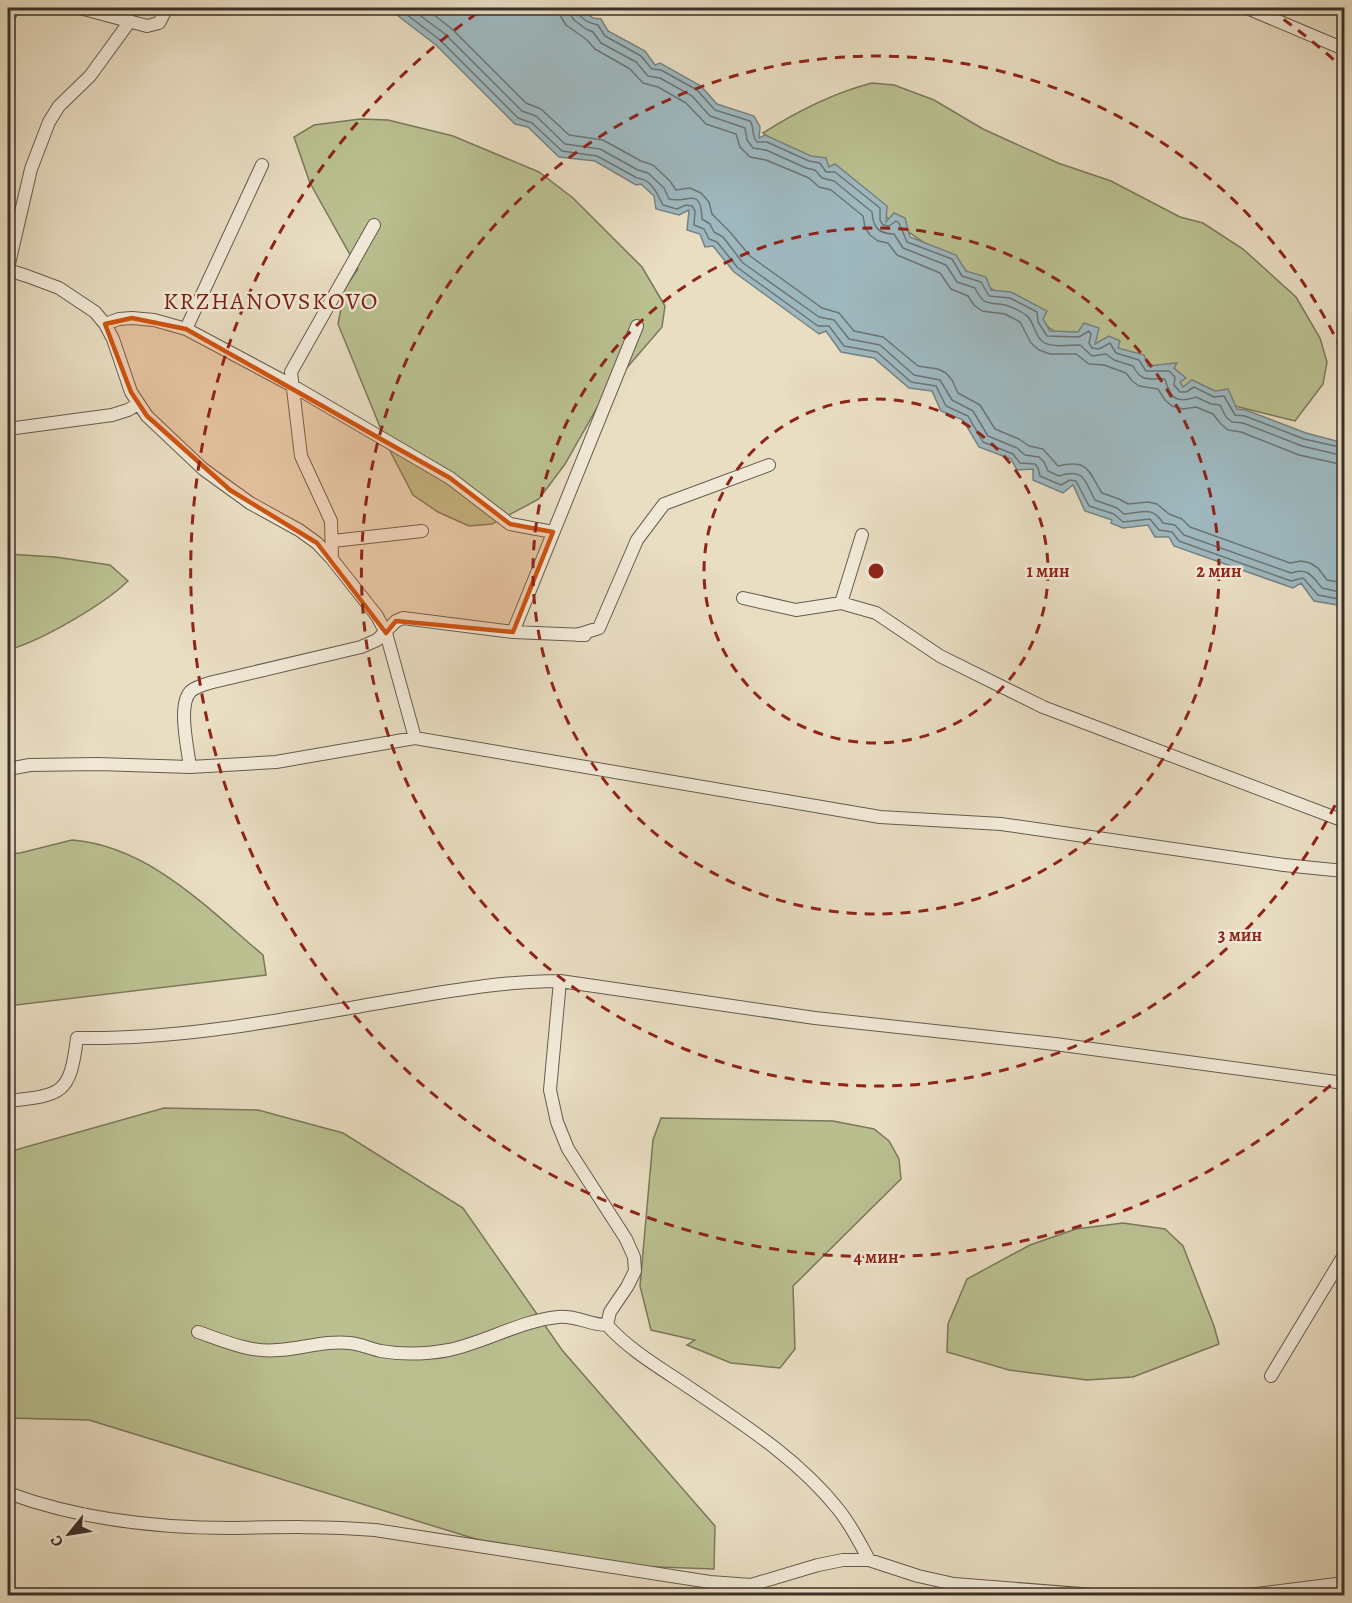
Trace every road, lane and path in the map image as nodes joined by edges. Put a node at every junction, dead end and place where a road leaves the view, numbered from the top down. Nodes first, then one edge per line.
1 (13, 8) edge
2 (80, 8) edge
3 (167, 8) edge
4 (1247, 8) edge
5 (8, 19) edge
6 (130, 21) junction
7 (1344, 49) edge
8 (262, 165) dead end
9 (374, 225) dead end
10 (8, 269) edge
11 (105, 324) junction
12 (637, 326) dead end
13 (186, 329) junction
14 (293, 386) junction
15 (138, 404) junction
16 (8, 429) edge
17 (769, 465) dead end
18 (422, 531) dead end
19 (553, 532) junction
20 (862, 535) dead end
21 (333, 541) junction
22 (332, 559) junction
23 (743, 598) dead end
24 (842, 603) junction
25 (513, 632) junction
26 (386, 633) junction
27 (415, 738) junction
28 (190, 767) junction
29 (8, 769) edge
30 (1344, 821) edge
31 (1344, 871) edge
32 (560, 981) junction
33 (1344, 1083) edge
34 (8, 1101) edge
35 (1344, 1255) edge
36 (607, 1325) junction
37 (198, 1332) dead end
38 (1271, 1376) dead end
39 (8, 1493) edge
40 (869, 1560) junction
41 (1344, 1583) edge
42 (751, 1586) junction
43 (731, 1596) edge
44 (1106, 1596) edge
45 (1241, 1596) edge

1 - 5 street
2 - 6 street
3 - 6 street
4 - 7 street
6 - 10 street
8 - 13 street
9 - 14 street
10 - 11 street
11 - 13 street
11 - 15 street
12 - 19 street
13 - 14 street
14 - 19 street
14 - 21 street
15 - 16 street
15 - 22 street
17 - 25 street
18 - 21 street
19 - 25 street
20 - 24 street
21 - 22 street
22 - 26 street
23 - 24 street
24 - 30 street
25 - 26 street
26 - 27 street
26 - 28 street
27 - 28 street
27 - 31 street
28 - 29 street
32 - 33 street
32 - 34 street
32 - 36 street
35 - 38 street
36 - 37 street
36 - 40 street
39 - 42 street
40 - 42 street
40 - 44 street
41 - 45 street
42 - 43 street

